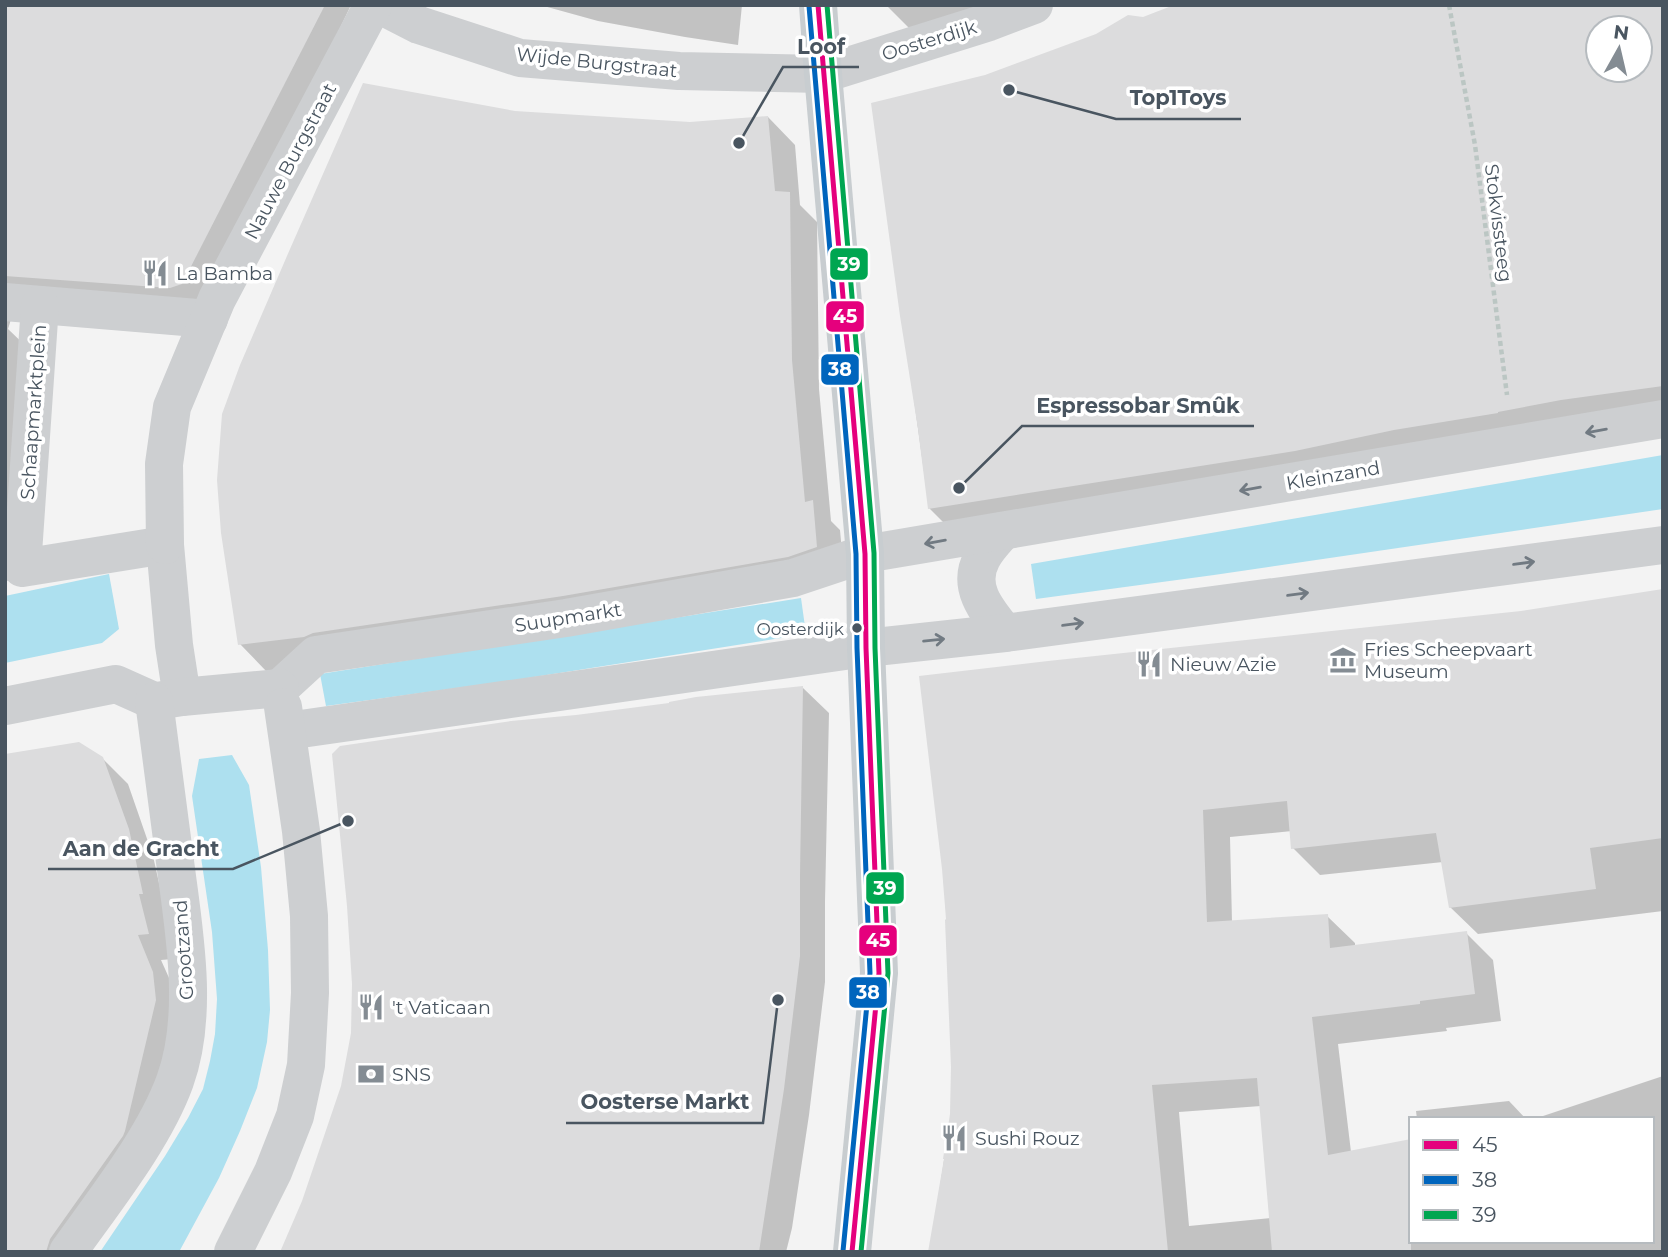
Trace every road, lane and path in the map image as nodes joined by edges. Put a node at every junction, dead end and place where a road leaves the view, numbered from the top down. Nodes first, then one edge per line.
1 (373, 5) edge
2 (380, 5) edge
3 (818, 5) edge
4 (1034, 5) edge
5 (1449, 5) edge
6 (823, 74) junction
7 (23, 304) edge
8 (209, 319) junction
9 (1663, 419) edge
10 (1513, 445) junction
11 (1003, 531) junction
12 (165, 545) junction
13 (1663, 545) edge
14 (865, 554) junction
15 (14, 569) edge
16 (1005, 633) junction
17 (866, 648) junction
18 (280, 688) junction
19 (168, 699) junction
20 (5, 706) edge
21 (287, 731) junction
22 (68, 1252) edge
23 (233, 1252) edge
24 (852, 1252) edge

1 - 8 street, Nauwe Burgstraat
2 - 6 street, Wijde Burgstraat
3 - 6 main road
4 - 6 street, Oosterdijk
5 - 10 path, Stokvissteeg
6 - 14 main road
7 - 8 street, Schaapmarktplein
7 - 15 street, Schaapmarktplein
8 - 12 street
9 -> 10 street, Kleinzand
10 -> 11 street, Kleinzand
11 -> 14 street, Kleinzand
11 - 16 street
12 - 15 street, Schaapmarktplein
12 - 19 street
16 -> 13 street
14 - 17 main road
14 - 18 street, Suupmarkt
17 -> 16 street
17 - 21 street
17 - 24 main road
18 - 19 street
18 - 21 street
19 - 20 street
19 - 22 street, Grootzand
21 - 23 street

